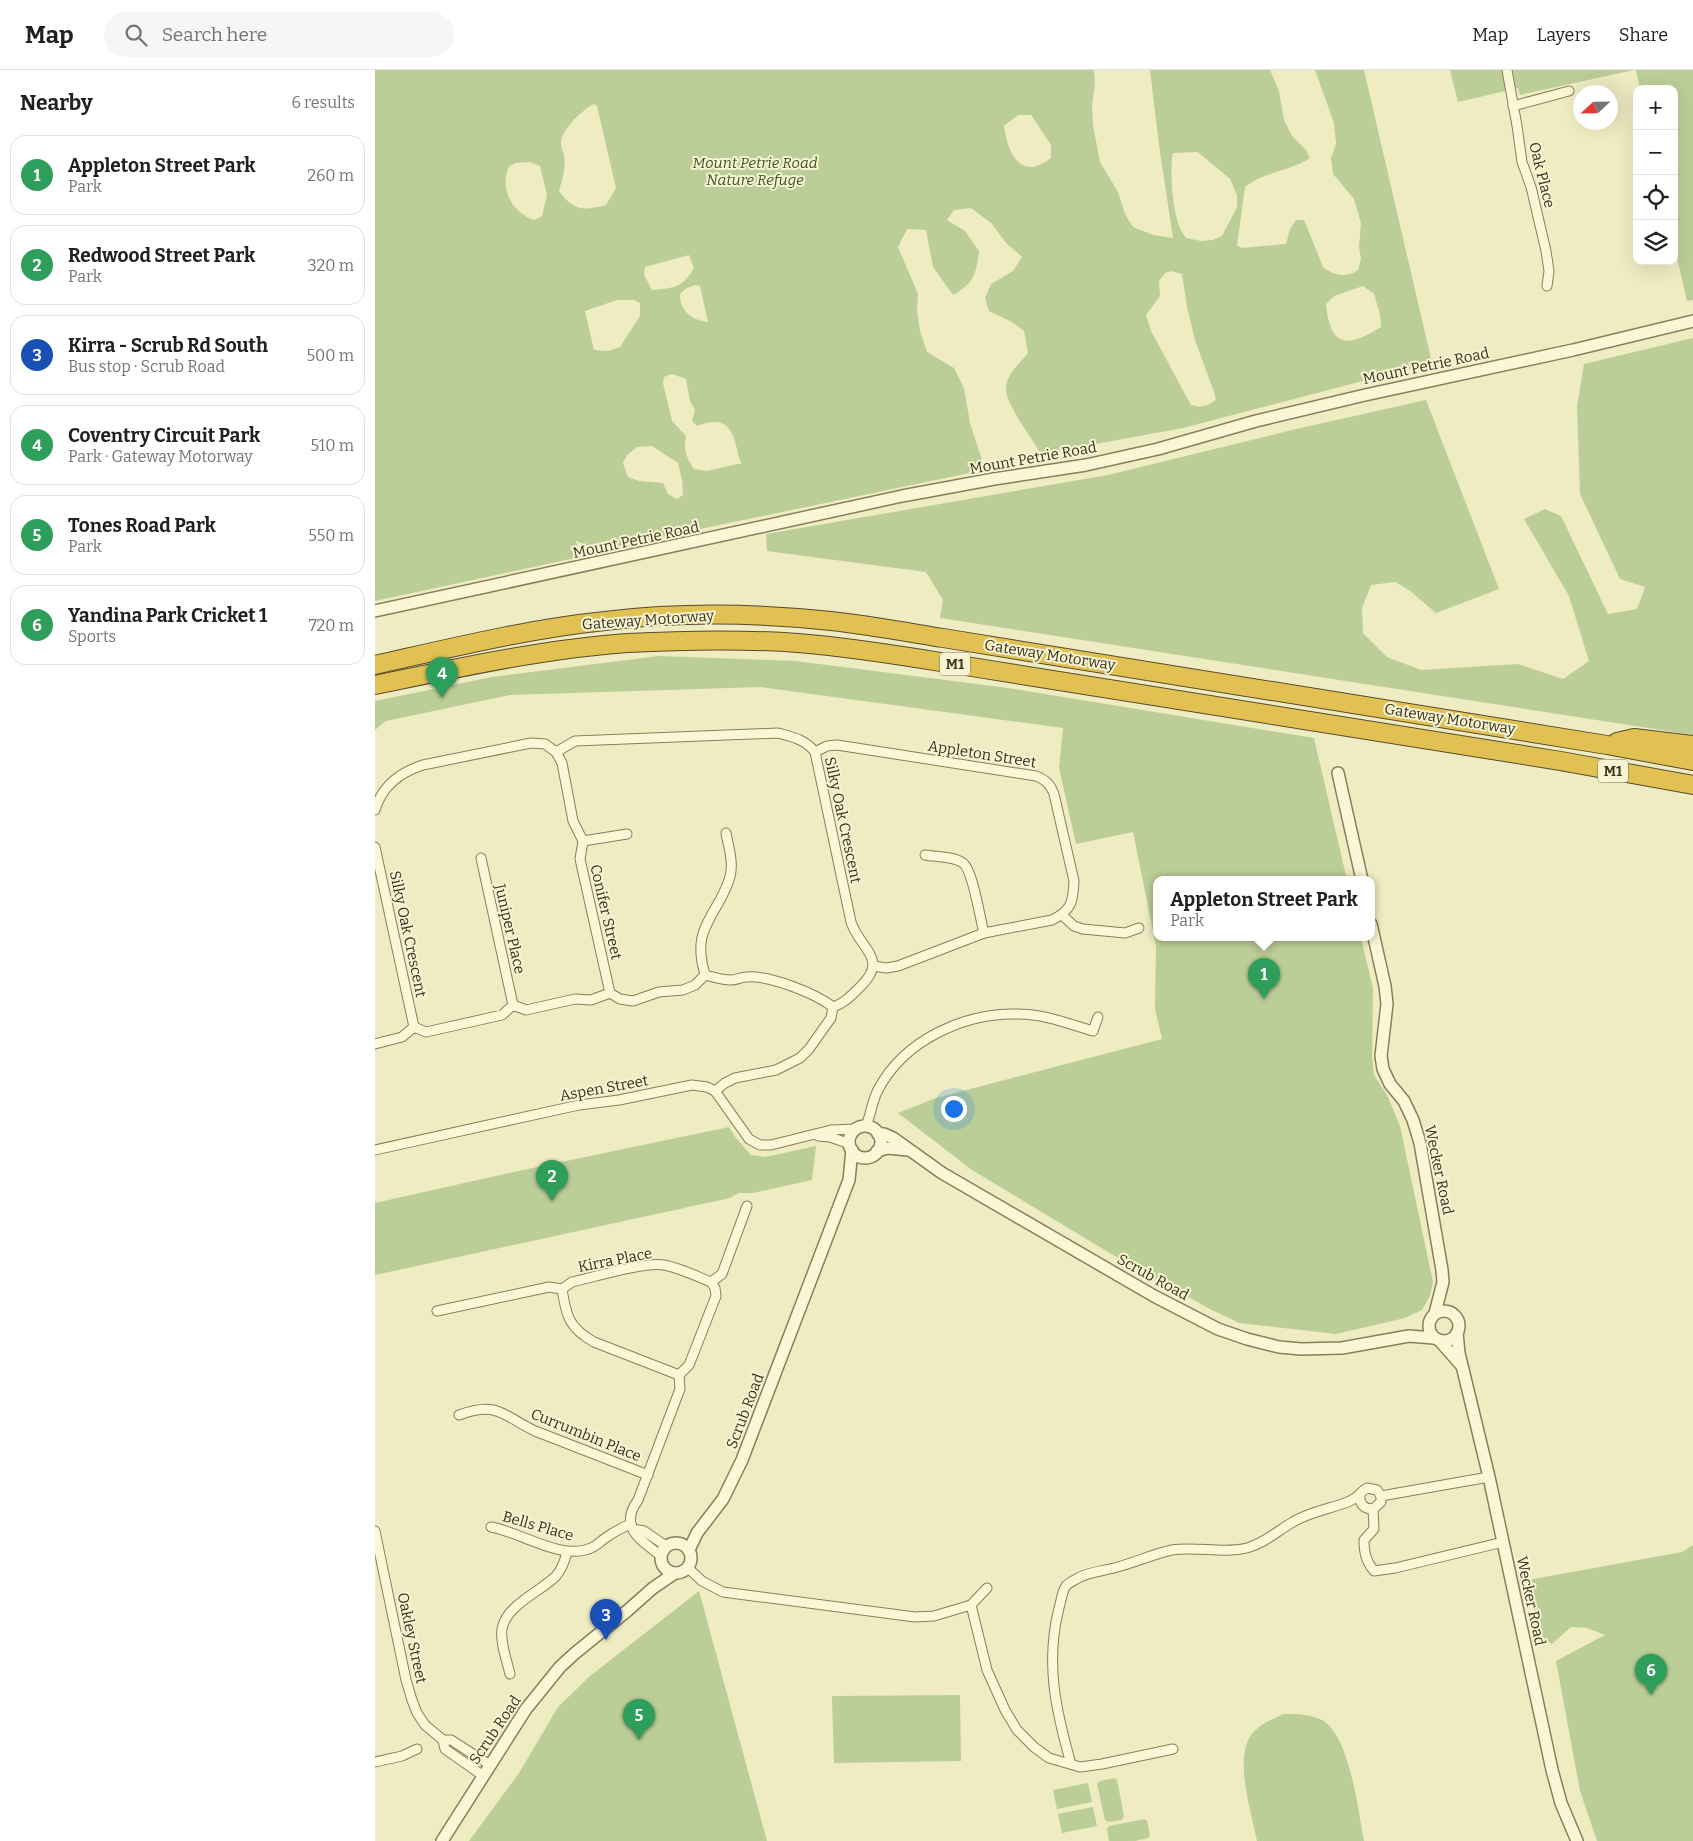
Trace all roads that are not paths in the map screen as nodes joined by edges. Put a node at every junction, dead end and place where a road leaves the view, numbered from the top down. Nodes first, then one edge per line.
1 (1507, 70) edge
2 (1569, 91) dead end
3 (1513, 106) junction
4 (1547, 286) dead end
5 (1693, 321) edge
6 (375, 611) edge
7 (375, 665) edge
8 (375, 685) edge
9 (1607, 745) junction
10 (1693, 745) edge
11 (555, 752) junction
12 (815, 752) junction
13 (1693, 761) edge
14 (1338, 773) dead end
15 (1693, 785) edge
16 (375, 810) edge
17 (725, 833) dead end
18 (627, 834) dead end
19 (583, 841) junction
20 (375, 847) edge
21 (925, 856) dead end
22 (481, 858) dead end
23 (1361, 876) edge
24 (1062, 915) junction
25 (1139, 928) dead end
26 (984, 933) junction
27 (1375, 941) edge
28 (874, 966) junction
29 (705, 976) junction
30 (609, 993) junction
31 (513, 1005) junction
32 (833, 1007) junction
33 (1098, 1017) dead end
34 (414, 1027) junction
35 (375, 1044) edge
36 (715, 1091) junction
37 (861, 1127) junction
38 (878, 1134) junction
39 (812, 1135) junction
40 (851, 1147) junction
41 (375, 1150) edge
42 (907, 1150) junction
43 (877, 1151) junction
44 (866, 1157) junction
45 (849, 1180) junction
46 (747, 1206) dead end
47 (711, 1282) junction
48 (1443, 1282) junction
49 (561, 1289) junction
50 (437, 1311) dead end
51 (1454, 1314) junction
52 (1432, 1316) junction
53 (1457, 1333) junction
54 (1409, 1336) junction
55 (1437, 1339) junction
56 (1462, 1366) junction
57 (679, 1376) junction
58 (459, 1415) dead end
59 (648, 1475) junction
60 (1489, 1478) junction
61 (1360, 1495) junction
62 (1381, 1496) junction
63 (1373, 1509) junction
64 (491, 1526) dead end
65 (632, 1526) junction
66 (375, 1530) edge
67 (1503, 1542) junction
68 (685, 1546) junction
69 (567, 1552) junction
70 (664, 1556) junction
71 (688, 1568) junction
72 (675, 1573) junction
73 (653, 1588) junction
74 (987, 1588) dead end
75 (971, 1605) junction
76 (510, 1674) dead end
77 (443, 1740) junction
78 (417, 1749) dead end
79 (1173, 1749) dead end
80 (375, 1762) edge
81 (1071, 1764) junction
82 (489, 1766) junction
83 (483, 1776) junction
84 (442, 1841) edge
85 (1577, 1841) edge

1 - 3 street, Oak Place
2 - 3 street
3 - 4 street, Oak Place
5 - 6 street, Mount Petrie Road
7 - 9 highway, Gateway Motorway / M1
8 - 15 highway, Gateway Motorway / M1
9 - 10 highway
9 - 13 highway, Gateway Motorway / M1
11 - 12 street, Silky Oak Crescent
11 - 16 street
11 - 19 street, Conifer Street
12 - 24 street, Appleton Street
12 - 28 street, Silky Oak Crescent
14 - 23 street
17 - 29 street
18 - 19 street
19 - 30 street, Conifer Street
20 - 34 street, Silky Oak Crescent
21 - 26 street
22 - 31 street, Juniper Place
24 - 25 street
24 - 26 street
26 - 28 street
27 - 48 street, Wecker Road
28 - 32 street
29 - 30 street
29 - 32 street
30 - 31 street
31 - 34 street
32 - 36 street
33 - 37 street
34 - 35 street
36 - 39 street
36 - 41 street, Aspen Street
37 - 38 street
37 - 39 street
37 - 40 street
38 - 42 street, Scrub Road
38 - 43 street
39 - 40 street
40 - 44 street
40 - 45 street, Scrub Road
42 - 43 street
42 - 54 street, Scrub Road
43 - 44 street
44 - 45 street, Scrub Road
45 - 68 street, Scrub Road
46 - 47 street
47 - 49 street, Kirra Place
47 - 57 street
48 - 51 street, Wecker Road
48 - 52 street, Wecker Road
49 - 50 street, Kirra Place
49 - 57 street
51 - 52 street
51 - 53 street, Wecker Road
52 - 54 street, Scrub Road
52 - 55 street, Wecker Road
53 - 55 street
53 - 56 street, Wecker Road
54 - 55 street, Scrub Road
55 - 56 street, Wecker Road
56 - 60 street, Wecker Road
57 - 59 street
58 - 59 street, Currumbin Place
59 - 65 street
60 - 62 street
60 - 67 street, Wecker Road
61 - 62 street
61 - 63 street
61 - 81 street
62 - 63 street
63 - 67 street
64 - 69 street, Bells Place
65 - 69 street, Bells Place
65 - 70 street
66 - 77 street, Oakley Street
67 - 85 street, Wecker Road
68 - 70 street
68 - 71 street
69 - 76 street
70 - 72 street
70 - 73 street, Scrub Road
71 - 72 street
71 - 75 street
72 - 73 street, Scrub Road
73 - 82 street, Scrub Road
74 - 75 street
75 - 81 street
77 - 82 street, Oakley Street
77 - 83 street, Oakley Street
78 - 80 street
79 - 81 street
82 - 83 street, Scrub Road
83 - 84 street, Scrub Road

